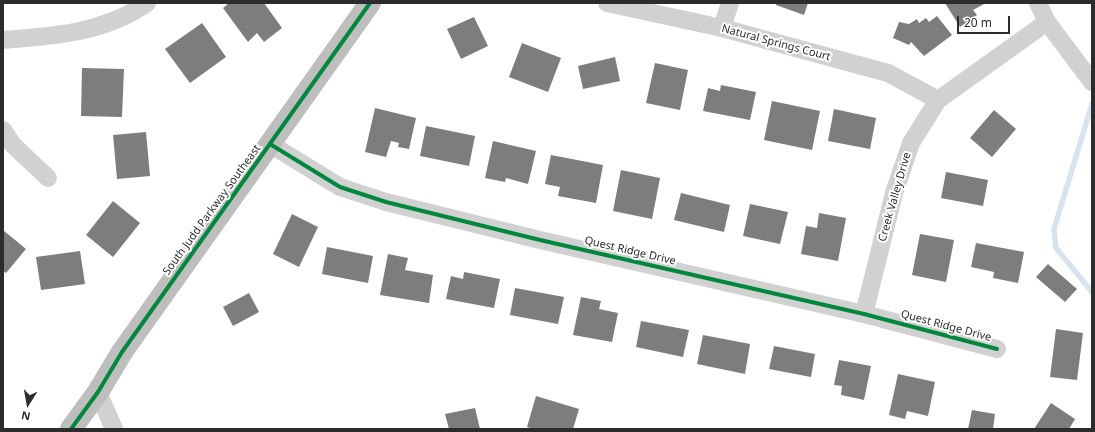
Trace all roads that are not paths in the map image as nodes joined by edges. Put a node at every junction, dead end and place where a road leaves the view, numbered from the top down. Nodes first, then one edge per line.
1 (147, 3) edge
2 (370, 3) edge
3 (607, 3) edge
4 (730, 3) edge
5 (1038, 3) edge
6 (1047, 22) junction
7 (722, 28) junction
8 (3, 40) edge
9 (1090, 79) edge
10 (938, 100) junction
11 (3, 130) edge
12 (270, 144) junction
13 (48, 178) dead end
14 (864, 314) junction
15 (997, 349) dead end
16 (98, 392) junction
17 (71, 429) edge
18 (114, 429) edge

1 - 8 street
2 - 12 highway, South Judd Parkway Southeast
3 - 7 street, Natural Springs Court
4 - 7 street
5 - 6 street
6 - 9 street
6 - 10 street, Creek Valley Drive
7 - 10 street, Natural Springs Court
10 - 14 street, Creek Valley Drive
11 - 13 street
12 - 14 street, Quest Ridge Drive
12 - 16 highway, South Judd Parkway Southeast
14 - 15 street, Quest Ridge Drive
16 - 17 highway, South Judd Parkway Southeast
16 - 18 street

